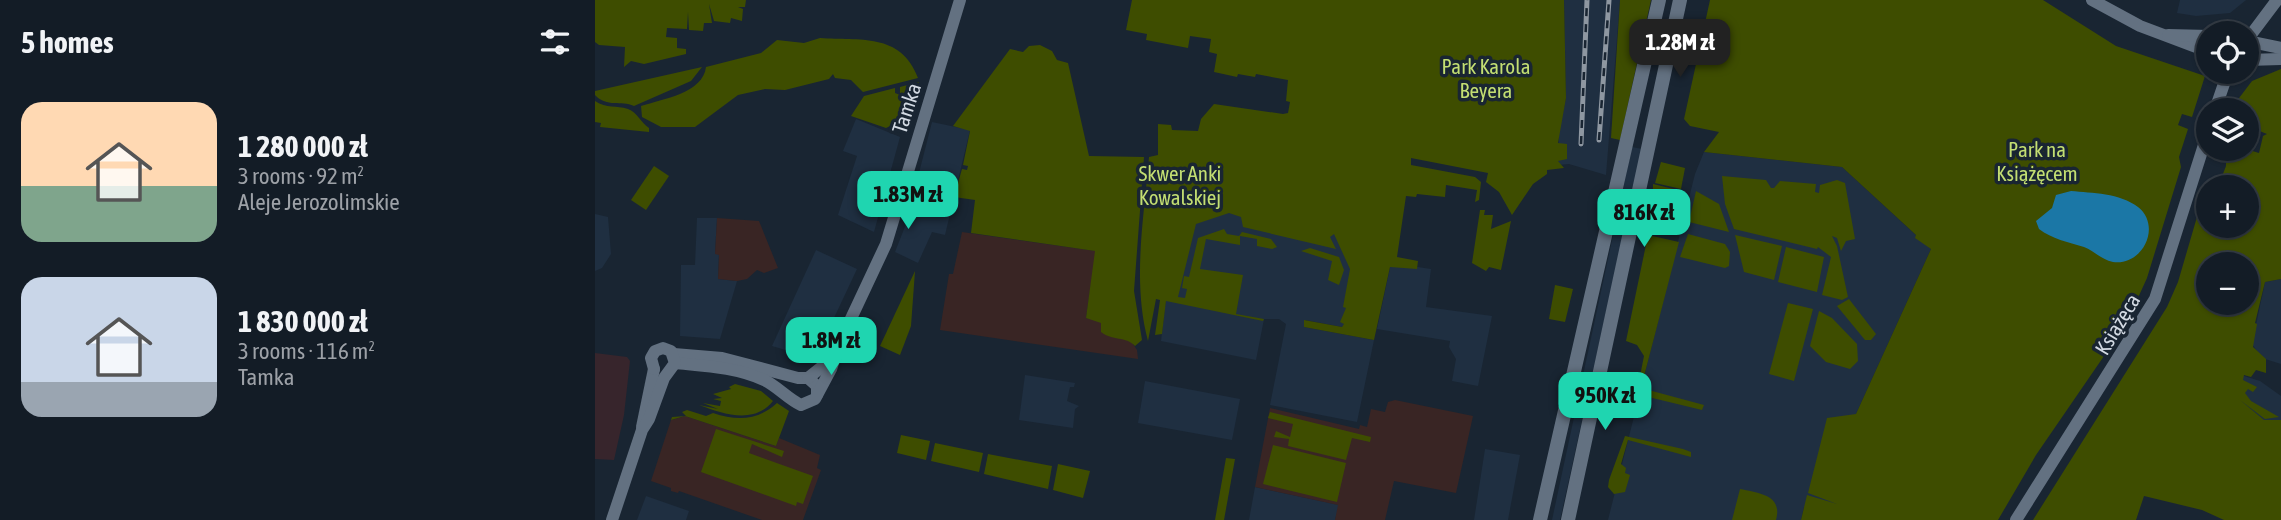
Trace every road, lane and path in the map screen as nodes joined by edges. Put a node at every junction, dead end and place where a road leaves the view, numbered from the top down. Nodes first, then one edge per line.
1 (960, 0) edge
2 (1660, 0) edge
3 (1680, 0) edge
4 (2092, 0) edge
5 (2277, 0) edge
6 (2259, 24) edge
7 (2168, 35) junction
8 (2196, 36) edge
9 (2259, 43) edge
10 (2196, 47) edge
11 (2281, 48) edge
12 (2259, 60) edge
13 (2281, 60) edge
14 (2199, 161) edge
15 (840, 342) junction
16 (668, 365) junction
17 (803, 378) junction
18 (817, 395) junction
19 (791, 397) junction
20 (612, 520) edge
21 (1540, 520) edge
22 (1568, 520) edge
23 (2016, 520) edge

1 - 15 street, Tamka
2 - 21 main road
3 - 22 main road
4 - 7 street
5 - 6 street
7 - 8 street
7 - 10 street
9 - 11 street
12 - 13 street
14 - 23 street, Książęca
15 - 17 street, Tamka
15 - 18 street, Tamka
16 - 17 street
16 - 19 street
16 - 20 street
17 - 18 street
17 - 19 street
18 - 19 street

